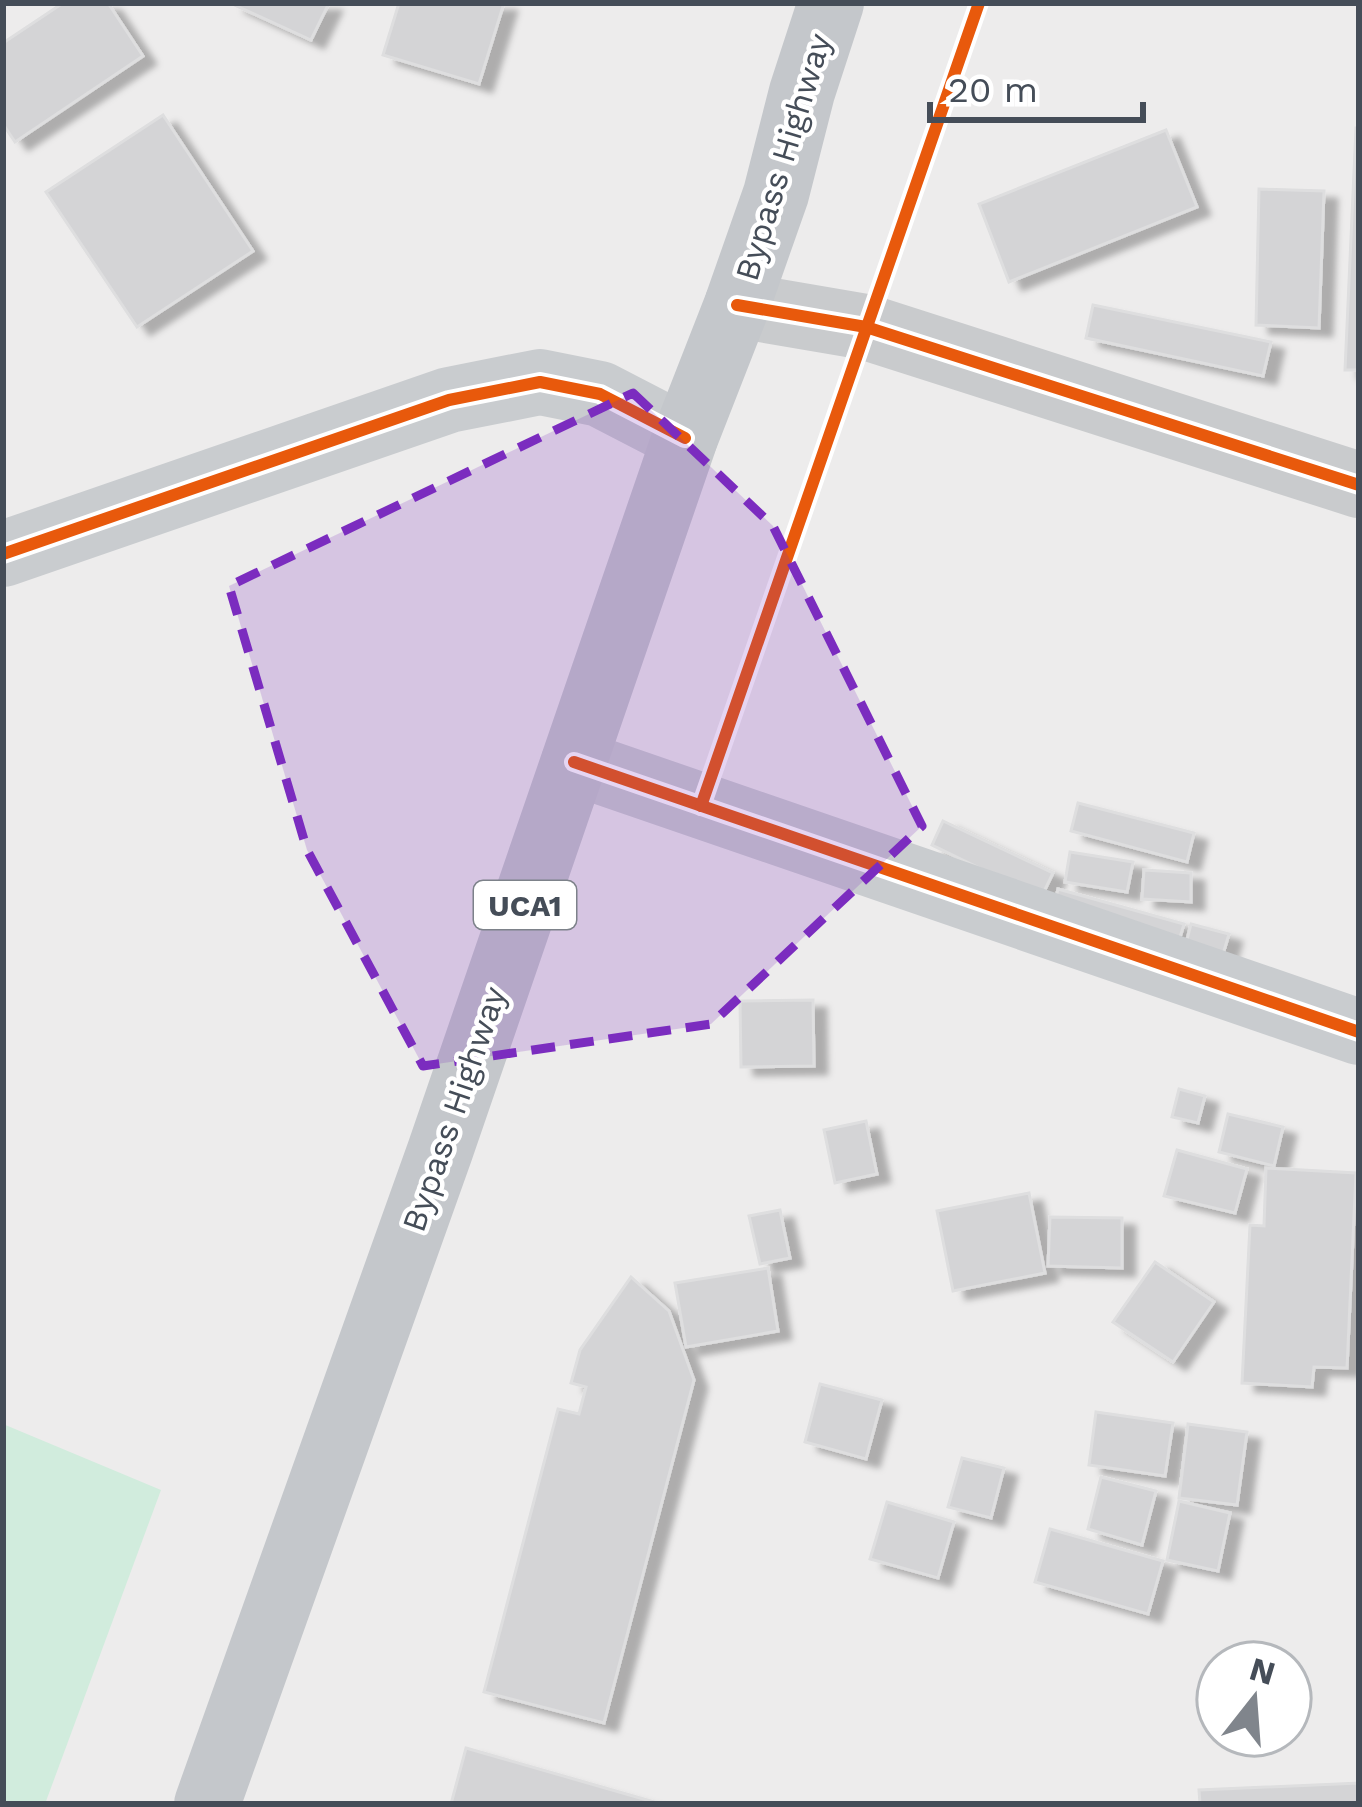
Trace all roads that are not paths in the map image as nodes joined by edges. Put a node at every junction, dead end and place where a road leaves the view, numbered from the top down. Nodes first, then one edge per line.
1 (831, 3) edge
2 (737, 305) junction
3 (685, 437) junction
4 (1359, 485) edge
5 (3, 554) edge
6 (574, 762) junction
7 (1359, 1032) edge
8 (207, 1804) edge

1 - 2 main road, Bypass Highway / UCA1
2 - 3 main road, Bypass Highway / UCA1
2 - 4 street
3 - 5 street
3 - 6 main road, Bypass Highway / UCA1
6 - 7 street
6 - 8 main road, Bypass Highway / UCA1

